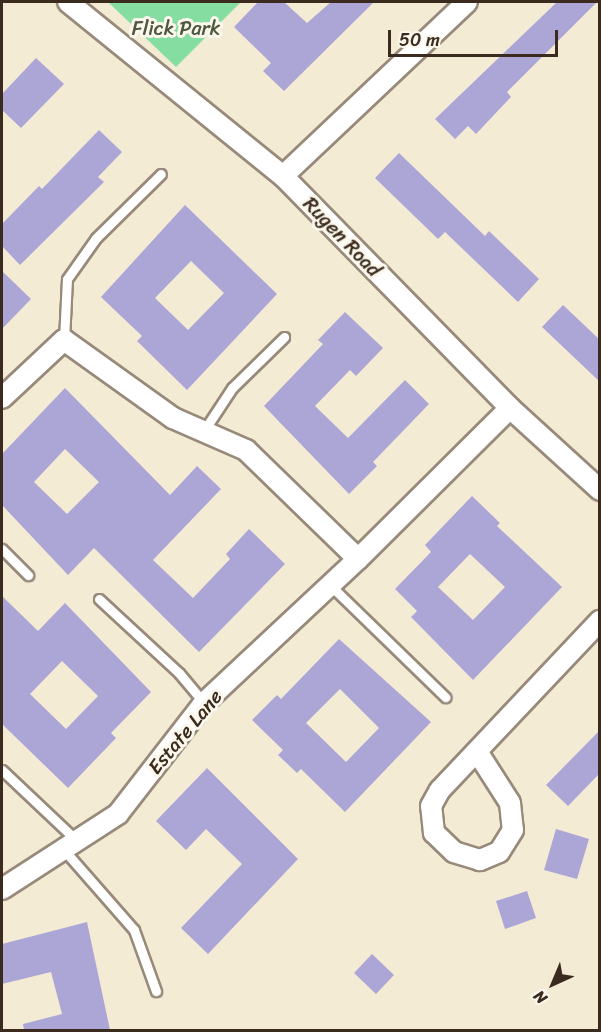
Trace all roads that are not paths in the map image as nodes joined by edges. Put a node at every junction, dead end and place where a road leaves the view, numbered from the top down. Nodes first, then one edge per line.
1 (68, 2) edge
2 (467, 2) edge
3 (161, 174) dead end
4 (283, 176) junction
5 (284, 337) dead end
6 (64, 340) junction
7 (2, 398) edge
8 (510, 408) junction
9 (203, 432) junction
10 (600, 490) edge
11 (2, 549) edge
12 (358, 559) junction
13 (28, 575) dead end
14 (330, 585) junction
15 (99, 598) dead end
16 (600, 621) edge
17 (445, 697) dead end
18 (204, 703) junction
19 (478, 753) junction
20 (2, 770) edge
21 (71, 846) junction
22 (2, 889) edge
23 (156, 991) dead end

1 - 4 street, Rugen Road
2 - 4 street
3 - 6 lane
4 - 8 street, Rugen Road
5 - 9 lane
6 - 7 street
6 - 9 street
8 - 10 street, Rugen Road
8 - 12 street, Estate Lane
9 - 12 street
11 - 13 lane
12 - 14 street, Estate Lane
14 - 17 lane
14 - 18 street, Estate Lane
15 - 18 lane
16 - 19 street
18 - 21 street, Estate Lane
19 - 19 street
20 - 21 lane
21 - 22 street, Estate Lane
21 - 23 lane

